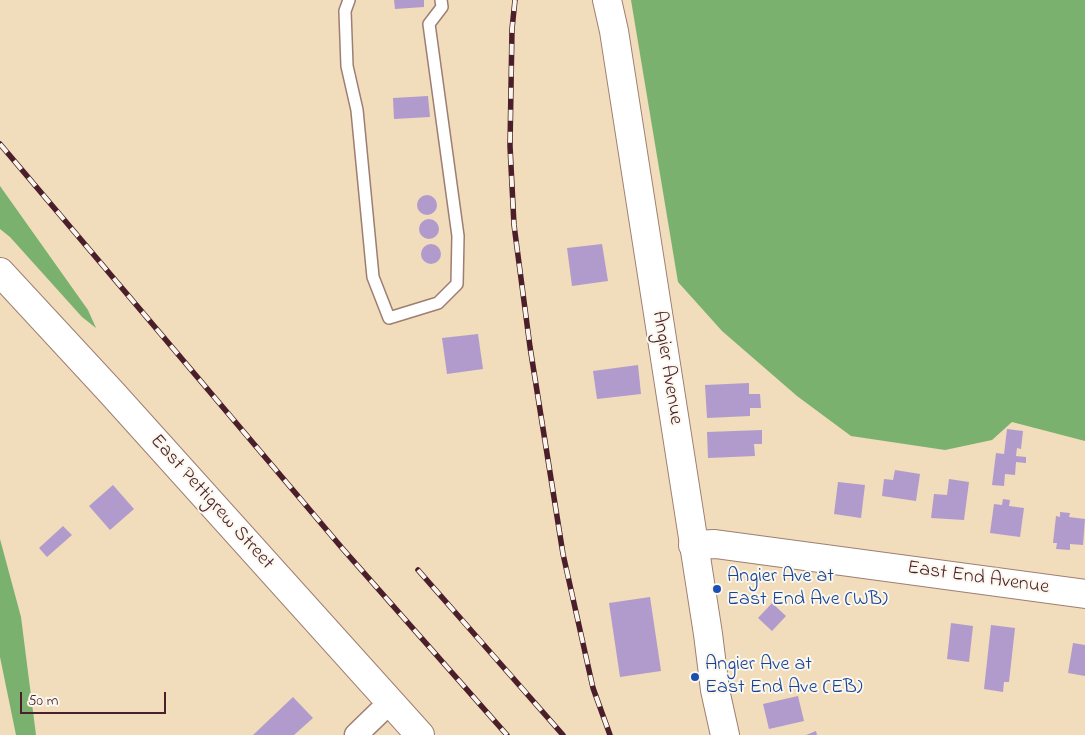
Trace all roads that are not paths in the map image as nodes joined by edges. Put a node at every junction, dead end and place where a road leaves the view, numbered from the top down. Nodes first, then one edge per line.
1 (349, 0) edge
2 (442, 0) edge
3 (607, 0) edge
4 (0, 272) edge
5 (693, 544) junction
6 (1085, 594) edge
7 (390, 702) junction
8 (356, 735) edge
9 (420, 735) edge
10 (726, 735) edge

1 - 2 lane
3 - 5 street, Angier Avenue
4 - 7 street, East Pettigrew Street
5 - 6 street, East End Avenue
5 - 10 street, Angier Avenue
7 - 8 street
7 - 9 street, East Pettigrew Street

